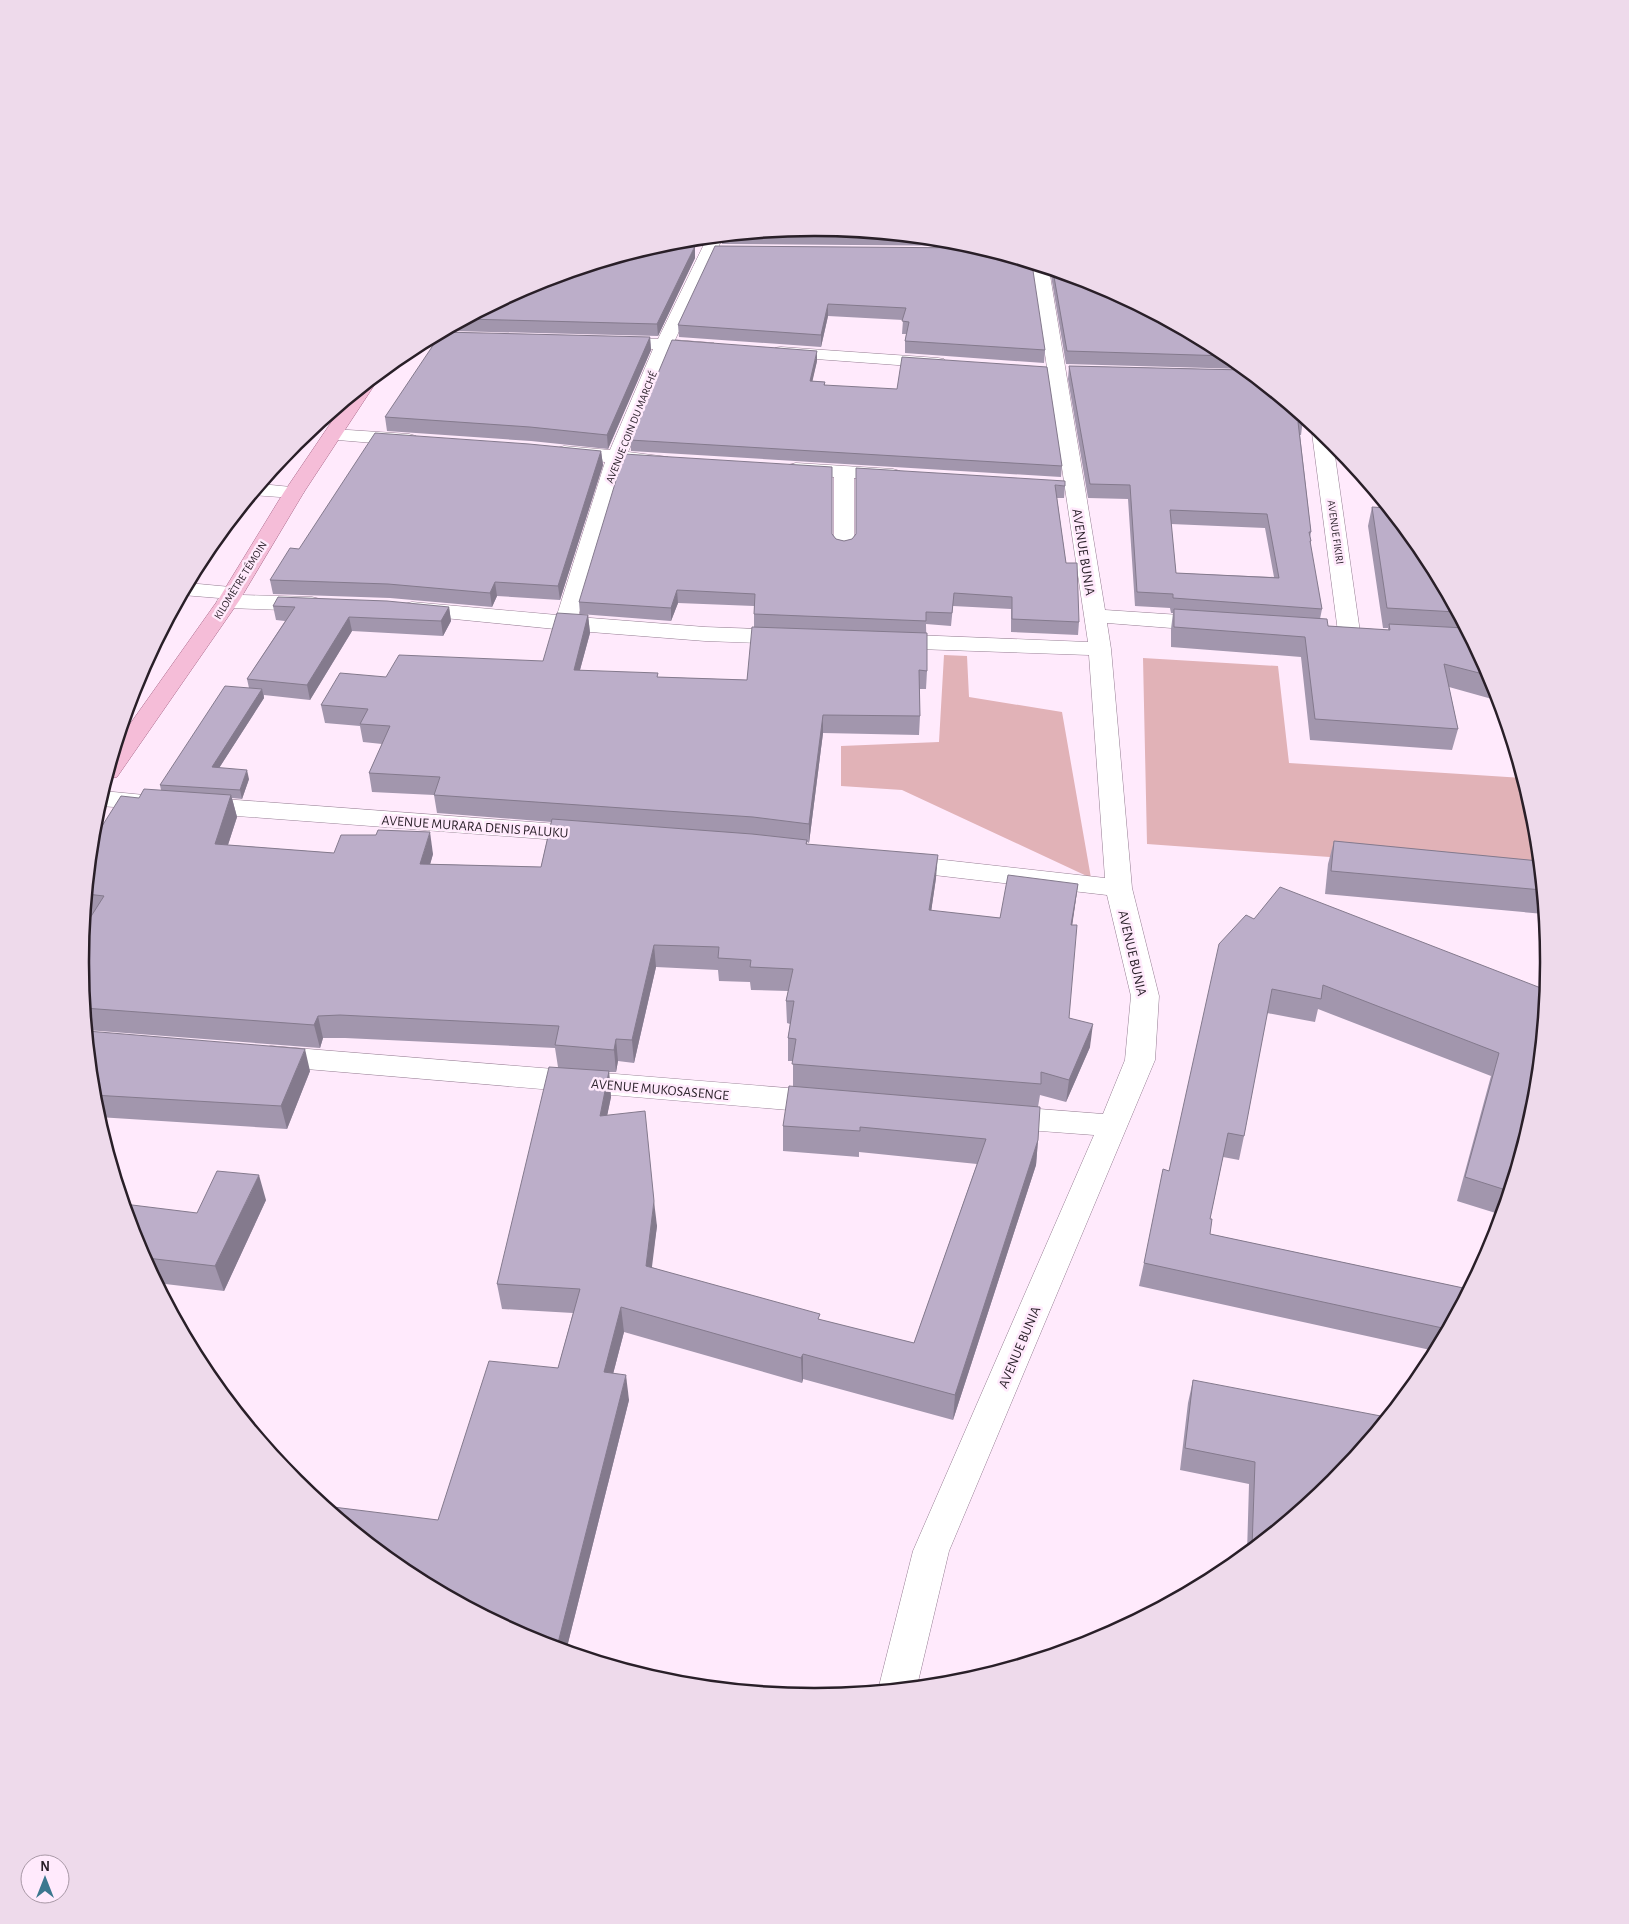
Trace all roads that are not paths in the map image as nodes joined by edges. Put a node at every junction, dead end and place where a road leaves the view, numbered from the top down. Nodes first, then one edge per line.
1 (717, 246) edge
2 (690, 250) edge
3 (1041, 273) edge
4 (443, 338) edge
5 (489, 340) edge
6 (596, 342) edge
7 (665, 344) junction
8 (722, 348) edge
9 (760, 351) edge
10 (951, 364) edge
11 (356, 400) edge
12 (333, 435) junction
13 (432, 442) edge
14 (1324, 445) edge
15 (550, 451) edge
16 (616, 458) junction
17 (676, 462) edge
18 (775, 468) edge
19 (844, 472) junction
20 (911, 476) edge
21 (263, 490) edge
22 (294, 492) junction
23 (844, 546) edge
24 (192, 589) edge
25 (231, 597) junction
26 (333, 605) edge
27 (390, 607) edge
28 (1095, 616) junction
29 (565, 623) junction
30 (1232, 625) edge
31 (1349, 632) edge
32 (813, 638) edge
33 (873, 640) edge
34 (1100, 649) junction
35 (118, 758) edge
36 (108, 799) edge
37 (604, 835) edge
38 (872, 860) edge
39 (1118, 888) junction
40 (247, 1054) edge
41 (854, 1105) edge
42 (974, 1115) edge
43 (1113, 1126) junction
44 (898, 1683) edge

1 - 2 street
1 - 7 street, AVENUE COIN DU MARCHÉ
3 - 28 street, AVENUE BUNIA
4 - 5 street
6 - 7 street
7 - 8 street
7 - 16 street, AVENUE COIN DU MARCHÉ
9 - 10 street
11 - 12 main road, KILOMÈTRE TÉMOIN
12 - 13 street
12 - 22 main road, KILOMÈTRE TÉMOIN
14 - 31 street, AVENUE FIKIRI
15 - 16 street
16 - 17 street
16 - 29 street, AVENUE COIN DU MARCHÉ
18 - 19 street
19 - 20 street
19 - 23 street
21 - 22 street
22 - 25 main road, KILOMÈTRE TÉMOIN
24 - 25 street
25 - 26 street
25 - 35 main road, KILOMÈTRE TÉMOIN
27 - 29 street
28 - 30 street
28 - 34 street, AVENUE BUNIA
29 - 32 street
33 - 34 street
34 - 39 street, AVENUE BUNIA
36 - 37 street, AVENUE MURARA DENIS PALUKU
38 - 39 street
39 - 43 street, AVENUE BUNIA
40 - 41 street, AVENUE MUKOSASENGE
42 - 43 street
43 - 44 street, AVENUE BUNIA

